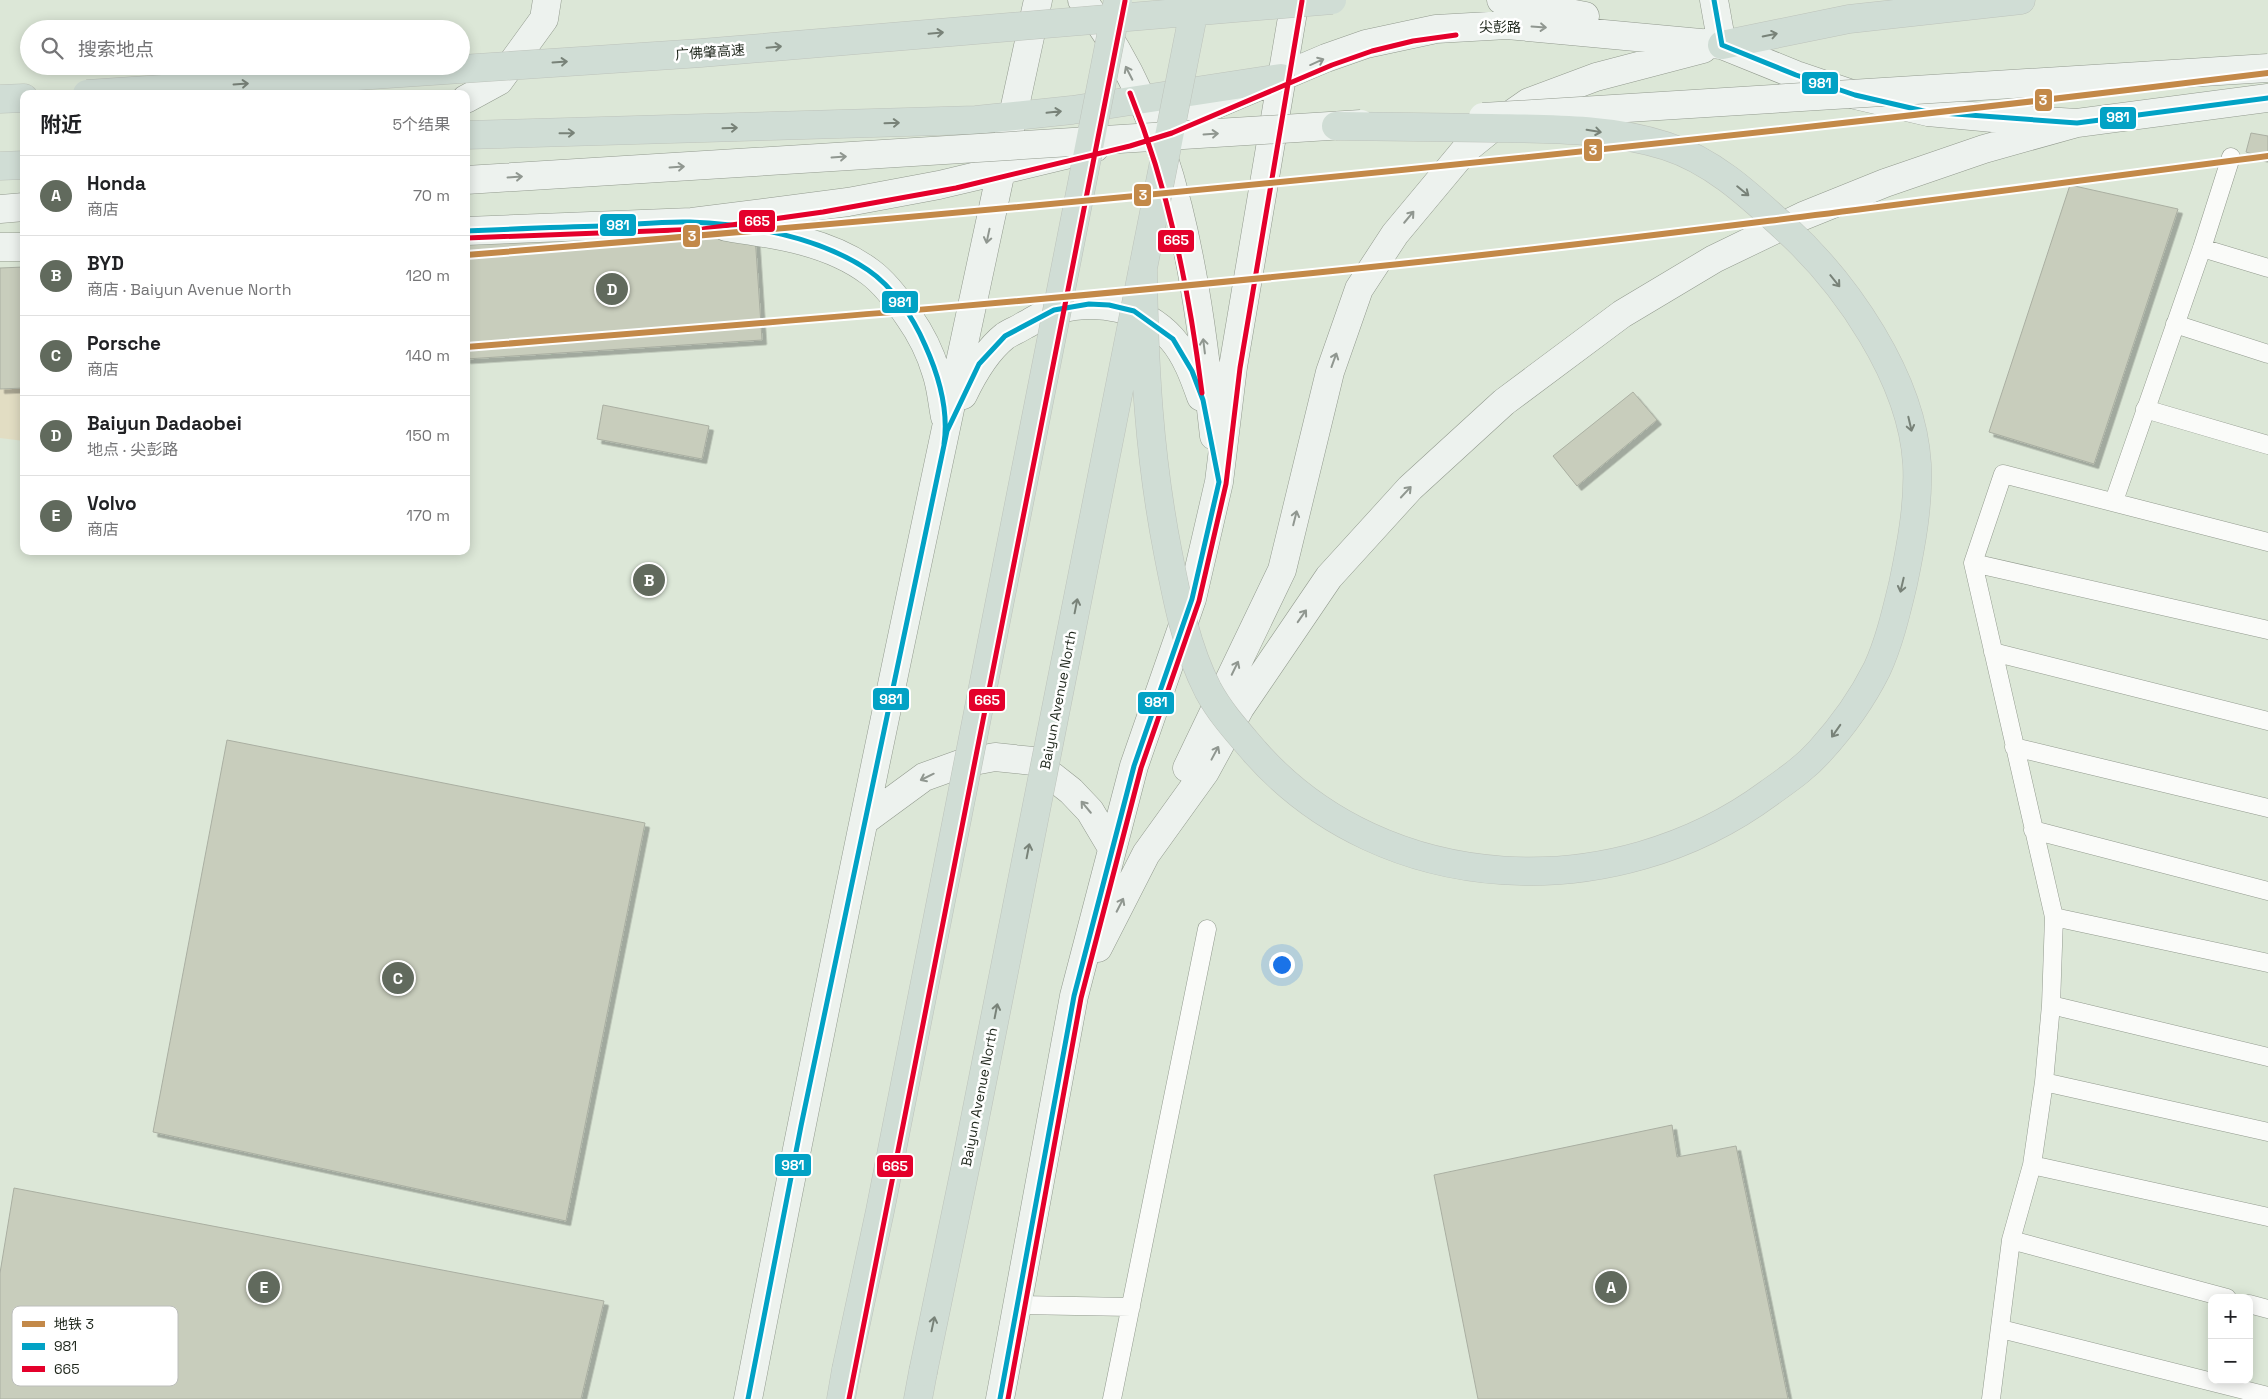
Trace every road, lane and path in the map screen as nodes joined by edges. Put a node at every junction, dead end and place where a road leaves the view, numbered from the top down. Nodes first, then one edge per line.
1 (547, 0) edge
2 (1038, 0) edge
3 (1082, 0) edge
4 (1118, 0) edge
5 (1196, 0) edge
6 (1295, 0) edge
7 (1332, 0) edge
8 (1501, 0) edge
9 (1714, 0) edge
10 (2021, 0) edge
11 (1722, 44) junction
12 (2268, 68) edge
13 (470, 69) edge
14 (374, 75) edge
15 (1281, 78) junction
16 (148, 90) edge
17 (470, 96) edge
18 (20, 98) edge
19 (2268, 98) edge
20 (0, 99) edge
21 (2076, 123) junction
22 (1336, 126) junction
23 (470, 135) edge
24 (2231, 157) dead end
25 (20, 164) edge
26 (0, 166) edge
27 (470, 180) edge
28 (20, 207) edge
29 (0, 209) edge
30 (692, 222) junction
31 (470, 231) edge
32 (0, 247) edge
33 (20, 247) edge
34 (2202, 248) junction
35 (1143, 266) junction
36 (2268, 268) edge
37 (2175, 324) junction
38 (2268, 354) edge
39 (2145, 409) junction
40 (947, 431) junction
41 (2268, 445) edge
42 (1219, 482) junction
43 (2114, 501) junction
44 (2268, 542) edge
45 (1973, 563) junction
46 (2268, 630) edge
47 (1993, 652) junction
48 (2268, 721) edge
49 (2014, 747) junction
50 (2268, 808) edge
51 (864, 821) junction
52 (2033, 830) junction
53 (1112, 848) junction
54 (1146, 854) junction
55 (2268, 891) edge
56 (2054, 917) junction
57 (1207, 929) dead end
58 (2268, 963) edge
59 (1074, 996) junction
60 (2051, 1005) junction
61 (2268, 1057) edge
62 (2044, 1082) junction
63 (2268, 1132) edge
64 (2032, 1165) junction
65 (2268, 1217) edge
66 (2010, 1240) junction
67 (2212, 1294) edge
68 (1019, 1305) junction
69 (2253, 1305) edge
70 (1132, 1307) junction
71 (2268, 1309) edge
72 (2001, 1329) junction
73 (2268, 1396) edge
74 (748, 1399) edge
75 (841, 1399) edge
76 (918, 1399) edge
77 (1000, 1399) edge
78 (1112, 1399) edge
79 (1991, 1399) edge

1 - 17 street
2 -> 40 street
42 -> 3 street
4 - 75 highway, bridge
5 - 35 highway, Baiyun Avenue North, bridge
6 - 15 street
13 -> 7 highway, 广佛肇高速, bridge
8 - 11 street
9 - 11 street
11 -> 10 highway
15 -> 11 street, 尖彭路
11 - 21 street
54 -> 11 street
12 - 22 street, bridge
16 -> 14 highway, 广佛肇高速, bridge
23 -> 15 highway
15 - 30 street, 尖彭路
15 - 42 street
18 - 20 highway
19 - 21 street
54 -> 21 street
27 -> 22 street, bridge
22 -> 35 highway, bridge
24 - 34 lane
25 - 26 highway
28 - 29 street
30 - 31 street, 尖彭路
30 - 40 street
32 - 33 street
34 - 36 lane
34 - 37 lane
76 -> 35 highway, Baiyun Avenue North, bridge
37 - 38 lane
37 - 39 lane
39 - 41 lane
39 - 43 lane
40 - 42 street
40 - 51 street
42 - 53 street
43 - 44 lane
43 - 45 lane
45 - 46 lane
45 - 47 lane
47 - 48 lane
47 - 49 lane
49 - 50 lane
49 - 52 lane
53 -> 51 street
51 - 74 street
52 - 55 lane
52 - 56 lane
53 - 59 street
59 -> 54 street
56 - 58 lane
56 - 60 lane
57 - 70 lane
59 - 68 street
60 - 61 lane
60 - 62 lane
62 - 63 lane
62 - 64 lane
64 - 65 lane
64 - 66 lane
66 - 67 lane
66 - 72 lane
68 - 70 lane
68 - 77 street
69 - 71 lane
70 - 78 lane
72 - 73 lane
72 - 79 lane

